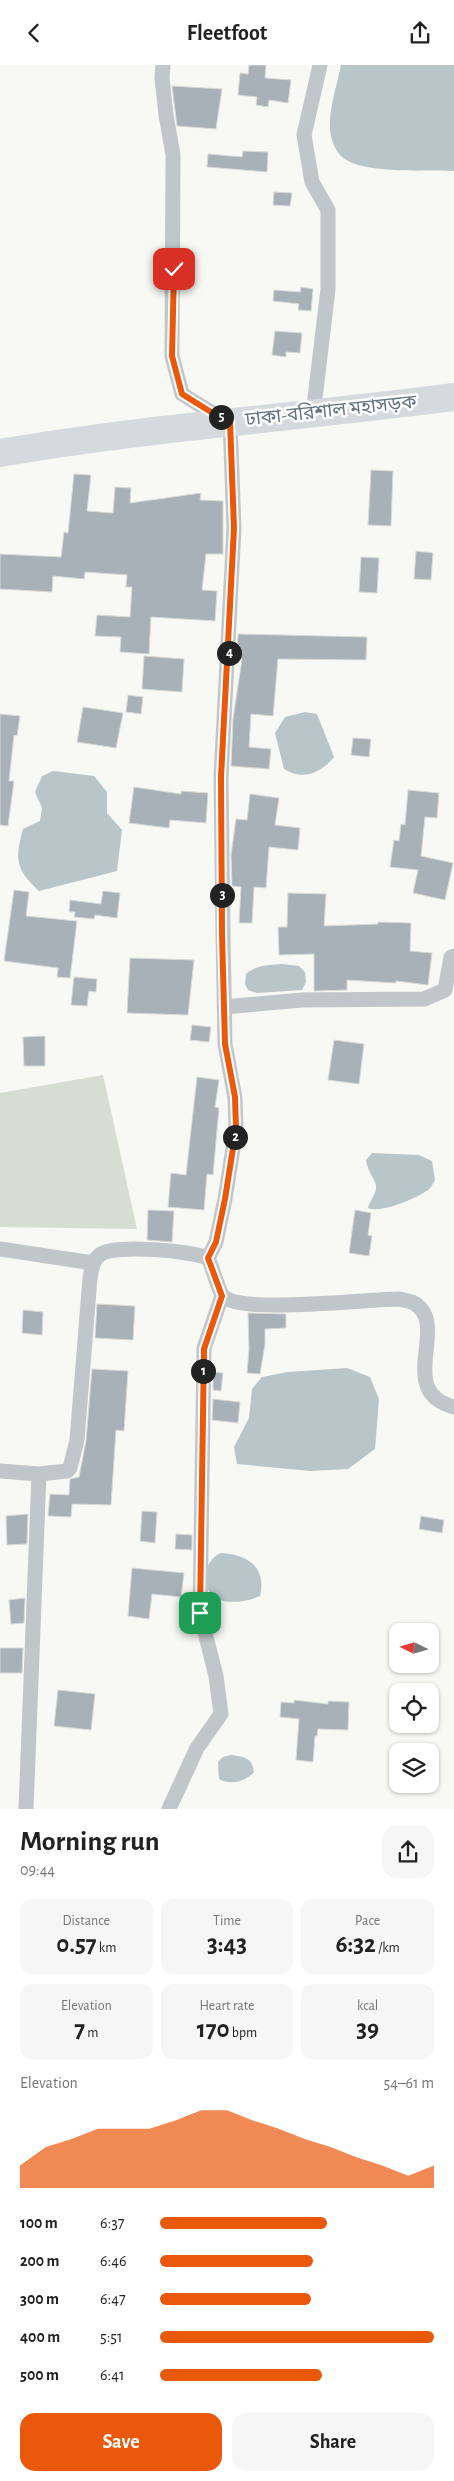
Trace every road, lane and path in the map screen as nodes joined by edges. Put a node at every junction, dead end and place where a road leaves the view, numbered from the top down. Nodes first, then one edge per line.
1 (163, 65) edge
2 (320, 65) edge
3 (454, 397) edge
4 (313, 415) junction
5 (230, 421) junction
6 (0, 453) edge
7 (454, 956) edge
8 (224, 1007) junction
9 (0, 1249) edge
10 (208, 1258) junction
11 (93, 1263) junction
12 (222, 1296) junction
13 (454, 1407) edge
14 (0, 1471) edge
15 (39, 1474) junction
16 (26, 1809) edge
17 (169, 1809) edge

1 - 5 street
2 - 4 street
3 - 4 highway, ঢাকা-বরিশাল মহাসড়ক
4 - 5 highway, ঢাকা-বরিশাল মহাসড়ক
5 - 6 highway, ঢাকা-বরিশাল মহাসড়ক
5 - 8 street
7 - 8 street
8 - 10 street
9 - 11 street
10 - 11 street
10 - 12 street
11 - 15 street
12 - 13 street
12 - 17 street
14 - 15 street
15 - 16 street

